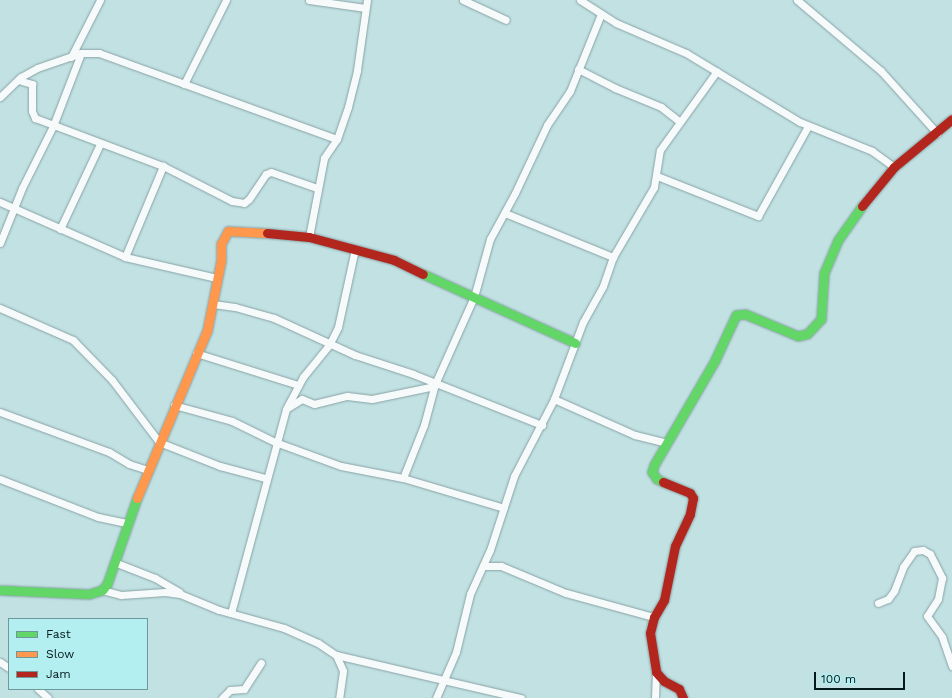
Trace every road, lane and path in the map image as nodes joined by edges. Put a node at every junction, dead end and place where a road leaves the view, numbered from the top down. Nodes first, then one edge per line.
1 (100, 0) edge
2 (226, 0) edge
3 (309, 0) edge
4 (368, 0) edge
5 (463, 0) edge
6 (580, 0) edge
7 (797, 0) edge
8 (475, 3) edge
9 (366, 8) junction
10 (601, 14) junction
11 (506, 20) dead end
12 (81, 53) junction
13 (71, 57) junction
14 (578, 69) junction
15 (717, 71) junction
16 (18, 80) junction
17 (184, 84) junction
18 (0, 97) edge
19 (952, 119) edge
20 (678, 121) junction
21 (53, 126) junction
22 (808, 126) junction
23 (937, 133) junction
24 (337, 139) junction
25 (100, 144) junction
26 (163, 166) junction
27 (894, 167) junction
28 (657, 176) junction
29 (317, 188) junction
30 (0, 202) edge
31 (13, 209) junction
32 (505, 213) junction
33 (60, 229) junction
34 (308, 237) junction
35 (0, 243) edge
36 (355, 249) junction
37 (125, 257) junction
38 (613, 257) junction
39 (217, 278) junction
40 (474, 297) junction
41 (213, 304) junction
42 (0, 308) edge
43 (575, 343) junction
44 (329, 345) junction
45 (196, 353) junction
46 (298, 385) junction
47 (435, 385) junction
48 (554, 399) junction
49 (174, 405) junction
50 (286, 409) junction
51 (0, 412) edge
52 (542, 425) junction
53 (159, 442) junction
54 (275, 442) junction
55 (666, 443) junction
56 (148, 470) junction
57 (266, 478) junction
58 (403, 478) junction
59 (0, 479) edge
60 (504, 508) junction
61 (126, 523) junction
62 (114, 562) junction
63 (483, 566) junction
64 (0, 590) edge
65 (102, 590) junction
66 (180, 594) junction
67 (878, 603) dead end
68 (231, 613) junction
69 (654, 617) junction
70 (336, 655) junction
71 (261, 663) dead end
72 (952, 666) edge
73 (656, 672) junction
74 (444, 679) junction
75 (39, 690) edge
76 (680, 696) edge
77 (48, 698) edge
78 (222, 698) edge
79 (339, 698) edge
80 (436, 698) edge
81 (521, 698) edge
82 (655, 698) edge

1 - 13 street
2 - 17 street
3 - 9 street
4 - 9 street
5 - 8 street
6 - 10 street
7 - 23 street
8 - 11 street
9 - 24 street
10 - 14 street
10 - 15 street
12 - 13 street
12 - 17 street
12 - 21 street
13 - 16 street
14 - 20 street
14 - 32 street
15 - 20 street
15 - 22 street
16 - 18 street
16 - 21 street
17 - 24 street
19 - 23 street
20 - 28 street
21 - 25 street
21 - 31 street
22 - 27 street
22 - 28 street
23 - 27 street
24 - 29 street
25 - 26 street
25 - 33 street
26 - 29 street
26 - 37 street
27 - 55 street
28 - 38 street
29 - 34 street
30 - 31 street
31 - 33 street
31 - 35 street
32 - 38 street
32 - 40 street
33 - 37 street
34 - 36 street
34 - 39 street
36 - 40 street
36 - 44 street
37 - 39 street
38 - 43 street
39 - 41 street
40 - 43 street
40 - 47 street
41 - 44 street
41 - 45 street
42 - 53 street
43 - 48 street
44 - 46 street
44 - 47 street
45 - 46 street
45 - 49 street
46 - 50 street
47 - 50 street
47 - 52 street
47 - 58 street
48 - 52 street
48 - 55 street
49 - 53 street
49 - 54 street
50 - 54 street
51 - 56 street
52 - 60 street
53 - 56 street
53 - 57 street
54 - 57 street
54 - 58 street
55 - 69 street
56 - 61 street
57 - 68 street
58 - 60 street
59 - 61 street
60 - 63 street
61 - 62 street
62 - 65 street
62 - 66 street
63 - 69 street
63 - 74 street
64 - 65 street
65 - 66 street
66 - 68 street
67 - 72 street
68 - 70 street
69 - 73 street
70 - 74 street
70 - 79 street
71 - 78 street
73 - 76 street
73 - 82 street
74 - 80 street
74 - 81 street
75 - 77 street

